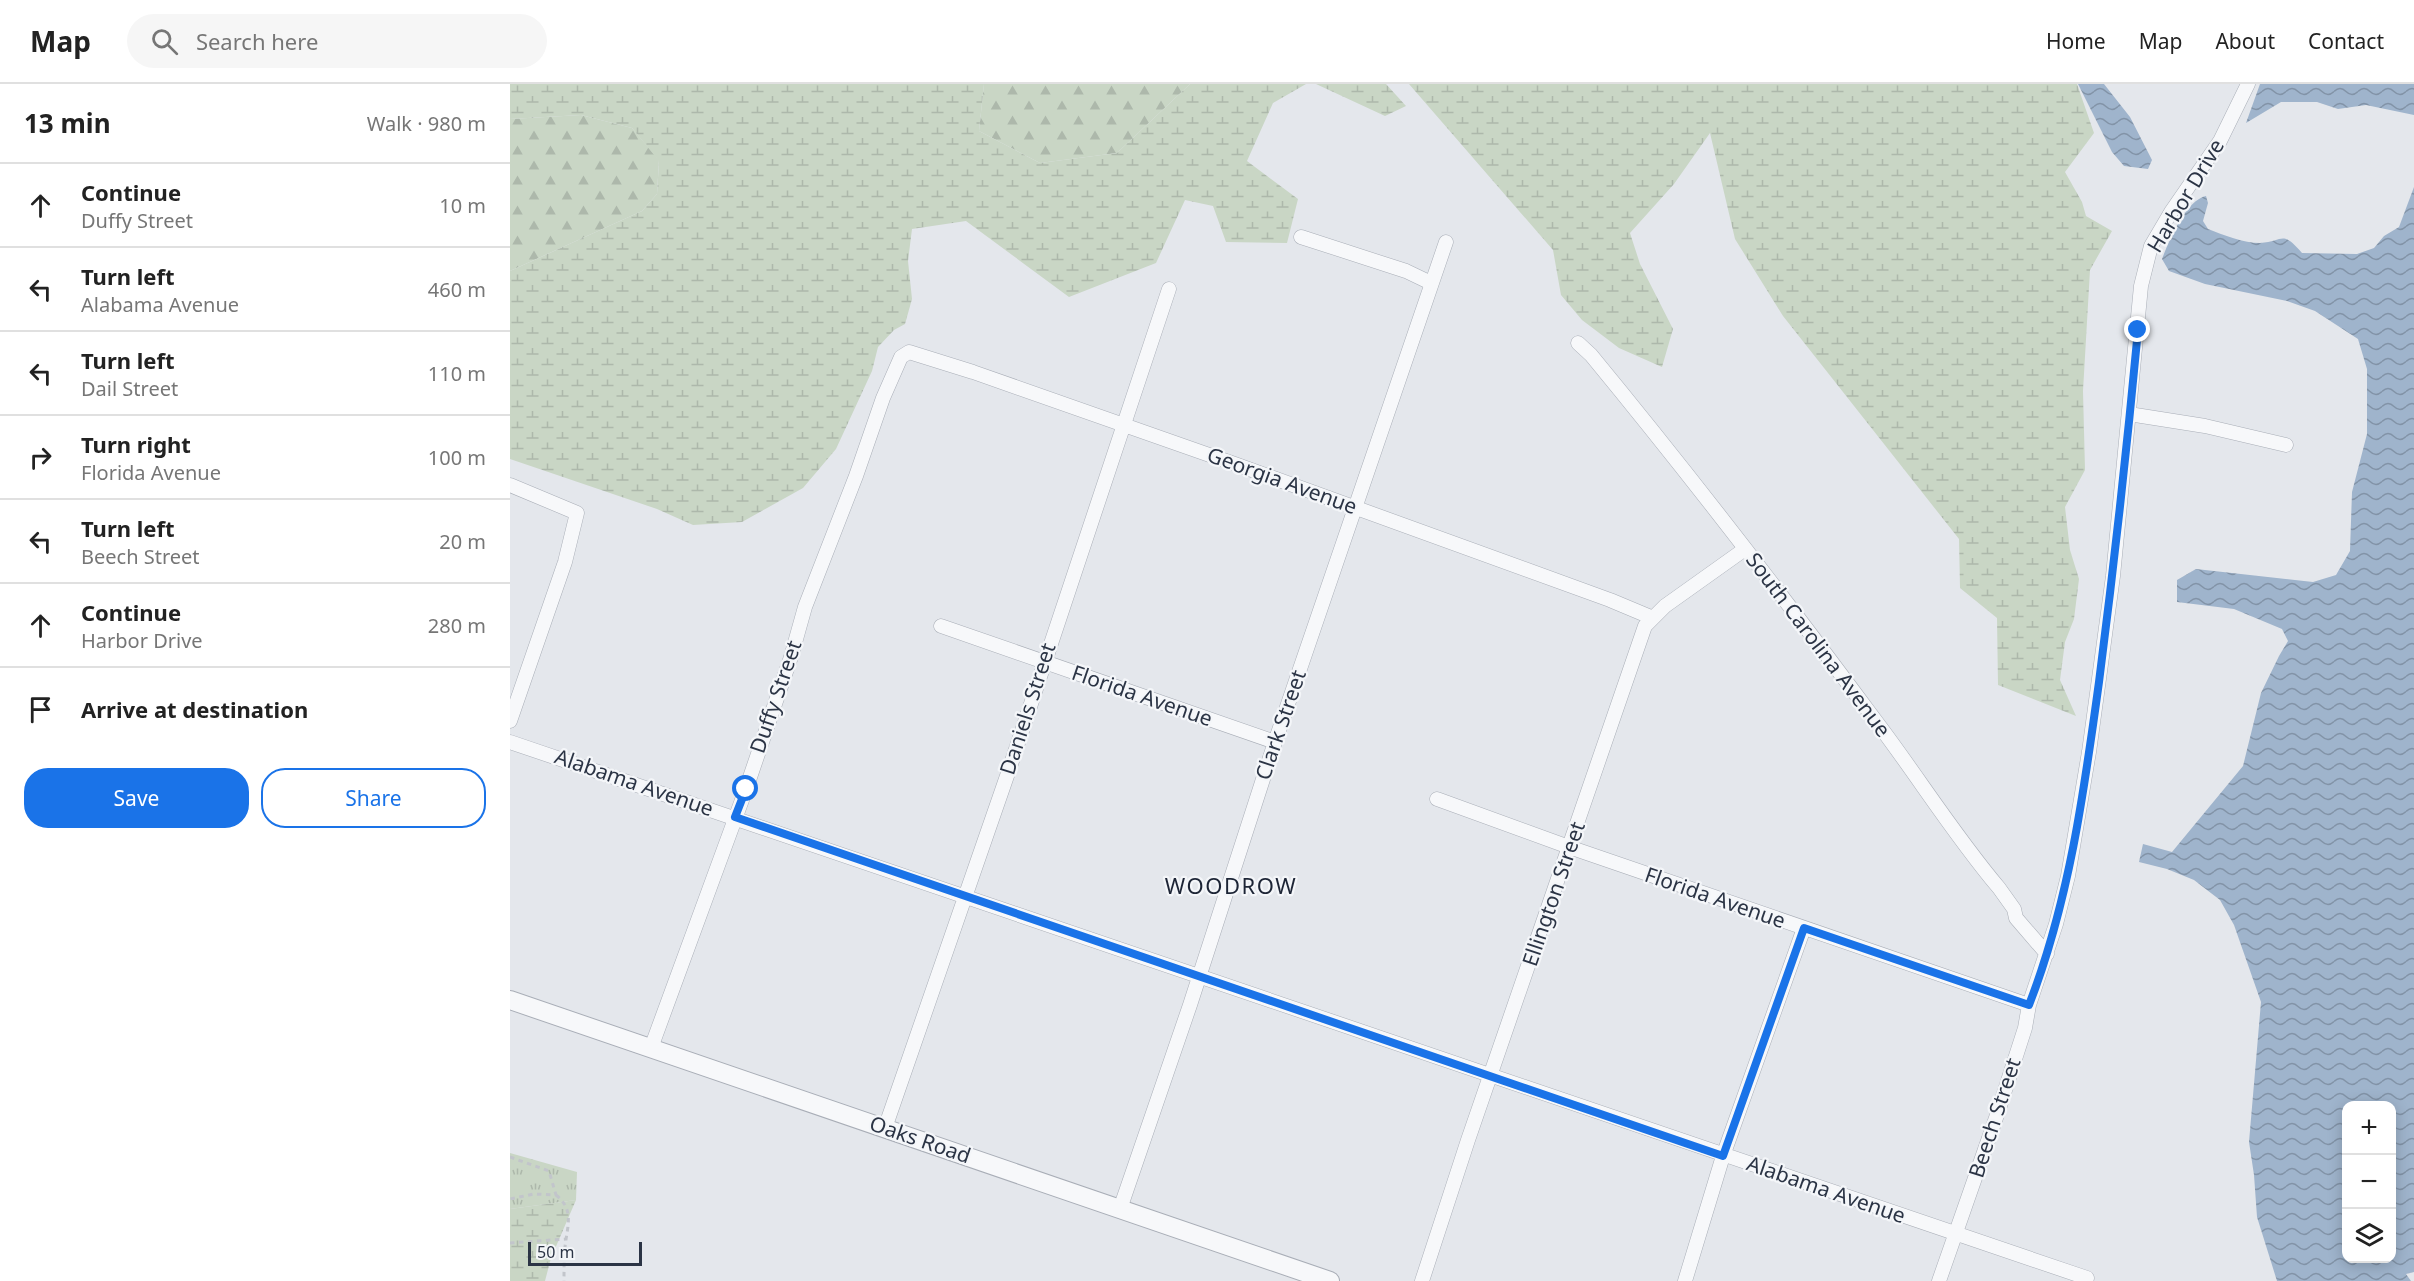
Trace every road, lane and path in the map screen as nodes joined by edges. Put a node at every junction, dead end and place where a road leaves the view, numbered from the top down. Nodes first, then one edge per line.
1 (2248, 84) edge
2 (1301, 237) dead end
3 (1446, 242) dead end
4 (1431, 283) junction
5 (1169, 288) dead end
6 (1578, 343) dead end
7 (909, 352) joint
8 (2129, 414) junction
9 (1123, 425) junction
10 (2286, 445) dead end
11 (510, 485) edge
12 (1355, 508) junction
13 (1745, 549) junction
14 (1653, 618) junction
15 (941, 626) dead end
16 (1043, 662) junction
17 (510, 722) edge
18 (510, 742) edge
19 (1275, 742) junction
20 (1437, 799) dead end
21 (735, 817) junction
22 (1569, 847) junction
23 (964, 896) junction
24 (1804, 928) junction
25 (2047, 954) junction
26 (1200, 975) junction
27 (510, 1000) edge
28 (2029, 1005) junction
29 (651, 1048) junction
30 (1492, 1075) junction
31 (885, 1128) junction
32 (1723, 1156) junction
33 (510, 1157) edge
34 (556, 1195) junction
35 (510, 1199) edge
36 (1120, 1209) junction
37 (1956, 1234) junction
38 (567, 1239) junction
39 (510, 1243) edge
40 (2086, 1278) dead end
41 (564, 1281) edge
42 (1330, 1281) edge
43 (1422, 1281) edge
44 (1685, 1281) edge
45 (1939, 1281) edge

1 - 8 street, Harbor Drive
2 - 4 street
3 - 4 street, Clark Street
4 - 12 street, Clark Street
5 - 9 street, Daniels Street
6 - 13 street, South Carolina Avenue
7 - 9 street, Georgia Avenue
7 - 21 street, Duffy Street
8 - 10 street
8 - 25 street, Harbor Drive
9 - 12 street, Georgia Avenue
9 - 16 street, Daniels Street
11 - 17 street
12 - 14 street, Georgia Avenue
12 - 19 street, Clark Street
13 - 14 street, Ellington Street
13 - 25 street, South Carolina Avenue
14 - 22 street, Ellington Street
15 - 16 street, Florida Avenue
16 - 19 street, Florida Avenue
16 - 23 street, Daniels Street
18 - 21 street, Alabama Avenue
19 - 26 street, Clark Street
20 - 22 street, Florida Avenue
21 - 23 street, Alabama Avenue
21 - 29 street, Duffy Street
22 - 24 street, Florida Avenue
22 - 30 street, Ellington Street
23 - 26 street, Alabama Avenue
23 - 31 street, Daniels Street
24 - 28 street, Florida Avenue
24 - 32 street
25 - 28 street, Beech Street
26 - 30 street, Alabama Avenue
26 - 36 street, Clark Street
27 - 29 street, Oaks Road
28 - 37 street, Beech Street
29 - 31 street, Oaks Road
30 - 32 street, Alabama Avenue
30 - 43 street, Ellington Street
31 - 36 street, Oaks Road
32 - 37 street, Alabama Avenue
32 - 44 street
33 - 34 path
34 - 35 path
34 - 38 path
36 - 42 street, Oaks Road
37 - 40 street, Alabama Avenue
37 - 45 street, Beech Street
38 - 39 path
38 - 41 path

